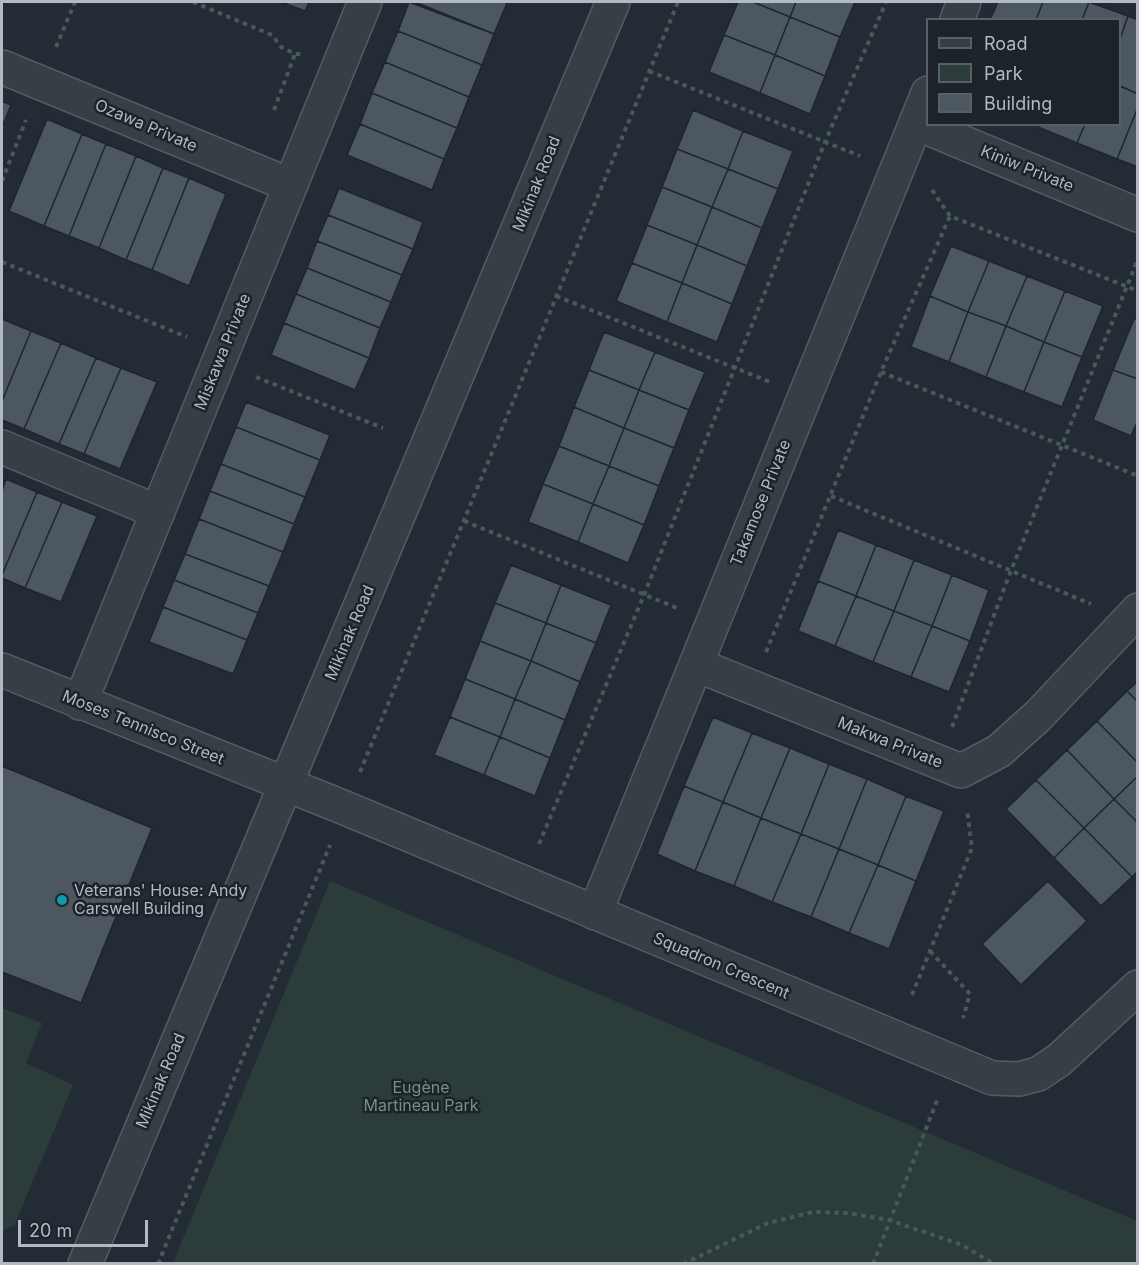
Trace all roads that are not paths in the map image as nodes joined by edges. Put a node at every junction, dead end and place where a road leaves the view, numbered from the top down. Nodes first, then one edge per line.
1 (365, 2) edge
2 (613, 2) edge
3 (964, 2) edge
4 (958, 18) edge
5 (2, 67) edge
6 (926, 96) edge
7 (916, 123) junction
8 (290, 185) junction
9 (1137, 215) edge
10 (2, 447) edge
11 (158, 512) junction
12 (1129, 620) edge
13 (697, 665) junction
14 (2, 670) edge
15 (80, 703) junction
16 (285, 784) junction
17 (595, 913) junction
18 (1137, 987) edge
19 (85, 1263) edge

1 - 8 street, Miskawa Private
2 - 16 street, Mikinak Road
3 - 4 street
5 - 8 street, Ozawa Private
6 - 7 street, Takamose Private
7 - 9 street, Kiniw Private
7 - 13 street, Takamose Private
8 - 11 street, Miskawa Private
10 - 11 street
11 - 15 street, Miskawa Private
12 - 13 street, Makwa Private
13 - 17 street, Takamose Private
14 - 15 street, Moses Tennisco Street
15 - 16 street, Moses Tennisco Street
16 - 17 street, Squadron Crescent
16 - 19 street, Mikinak Road
17 - 18 street, Squadron Crescent

